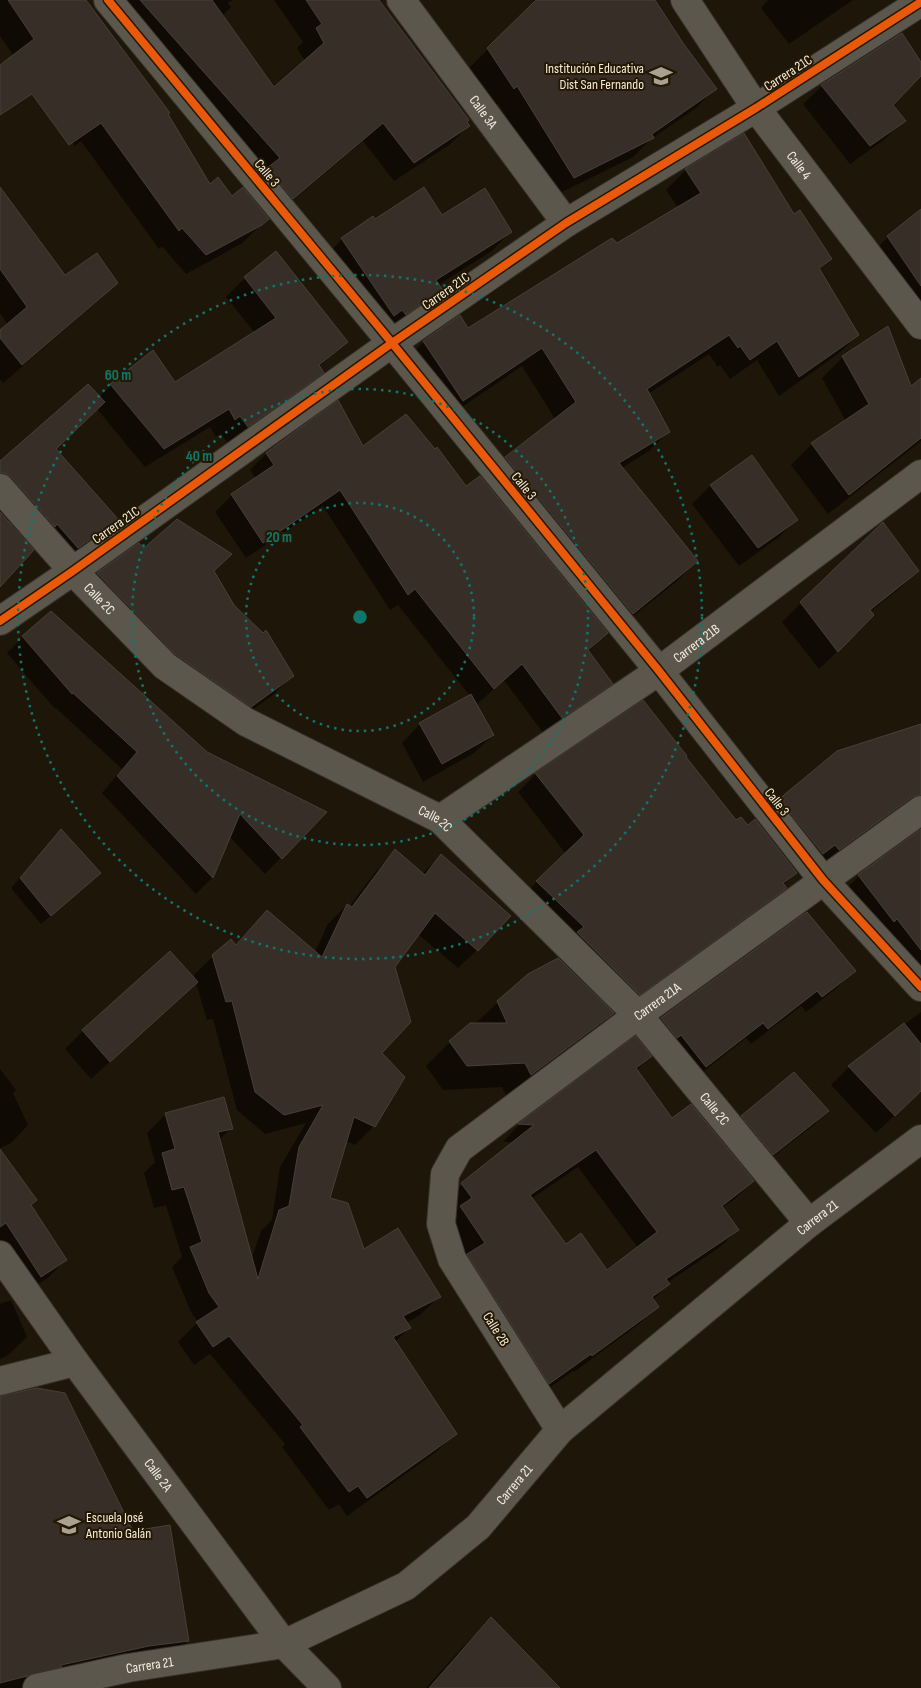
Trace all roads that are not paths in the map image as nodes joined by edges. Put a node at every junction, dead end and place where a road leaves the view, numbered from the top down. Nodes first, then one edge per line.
1 (108, 0) edge
2 (401, 0) edge
3 (684, 0) edge
4 (918, 2) edge
5 (756, 108) junction
6 (566, 223) junction
7 (921, 325) edge
8 (392, 343) junction
9 (921, 474) edge
10 (0, 488) edge
11 (73, 571) junction
12 (0, 621) edge
13 (659, 671) junction
14 (921, 810) edge
15 (440, 819) junction
16 (823, 880) junction
17 (921, 987) edge
18 (638, 1014) junction
19 (921, 1139) edge
20 (809, 1223) junction
21 (441, 1224) joint
22 (0, 1255) edge
23 (75, 1362) junction
24 (0, 1381) edge
25 (560, 1430) junction
26 (284, 1644) junction
27 (131, 1678) edge
28 (37, 1688) edge
29 (328, 1688) edge

1 - 8 street, Calle 3
2 - 6 street, Calle 3A
3 - 5 street, Calle 4
4 - 5 street, Carrera 21C
5 - 6 street, Carrera 21C
5 - 7 street, Calle 4
6 - 8 street, Carrera 21C
8 - 11 street, Carrera 21C
8 - 13 street, Calle 3
9 - 13 street, Carrera 21B
10 - 11 street, Calle 2C
11 - 12 street, Carrera 21C
11 - 15 street, Calle 2C
13 - 15 street, Carrera 21B
13 - 16 street, Calle 3
14 - 16 street, Carrera 21A
15 - 18 street, Calle 2C
16 - 17 street, Calle 3
16 - 18 street, Carrera 21A
18 - 20 street, Calle 2C
18 - 21 street, Carrera 21A
19 - 20 street, Carrera 21
20 - 25 street, Carrera 21
21 - 25 street, Calle 2B
22 - 23 street, Calle 2A
23 - 24 street
23 - 26 street, Calle 2A
25 - 26 street, Carrera 21
26 - 27 street, Carrera 21
26 - 29 street, Calle 2A
27 - 28 street, Carrera 21

